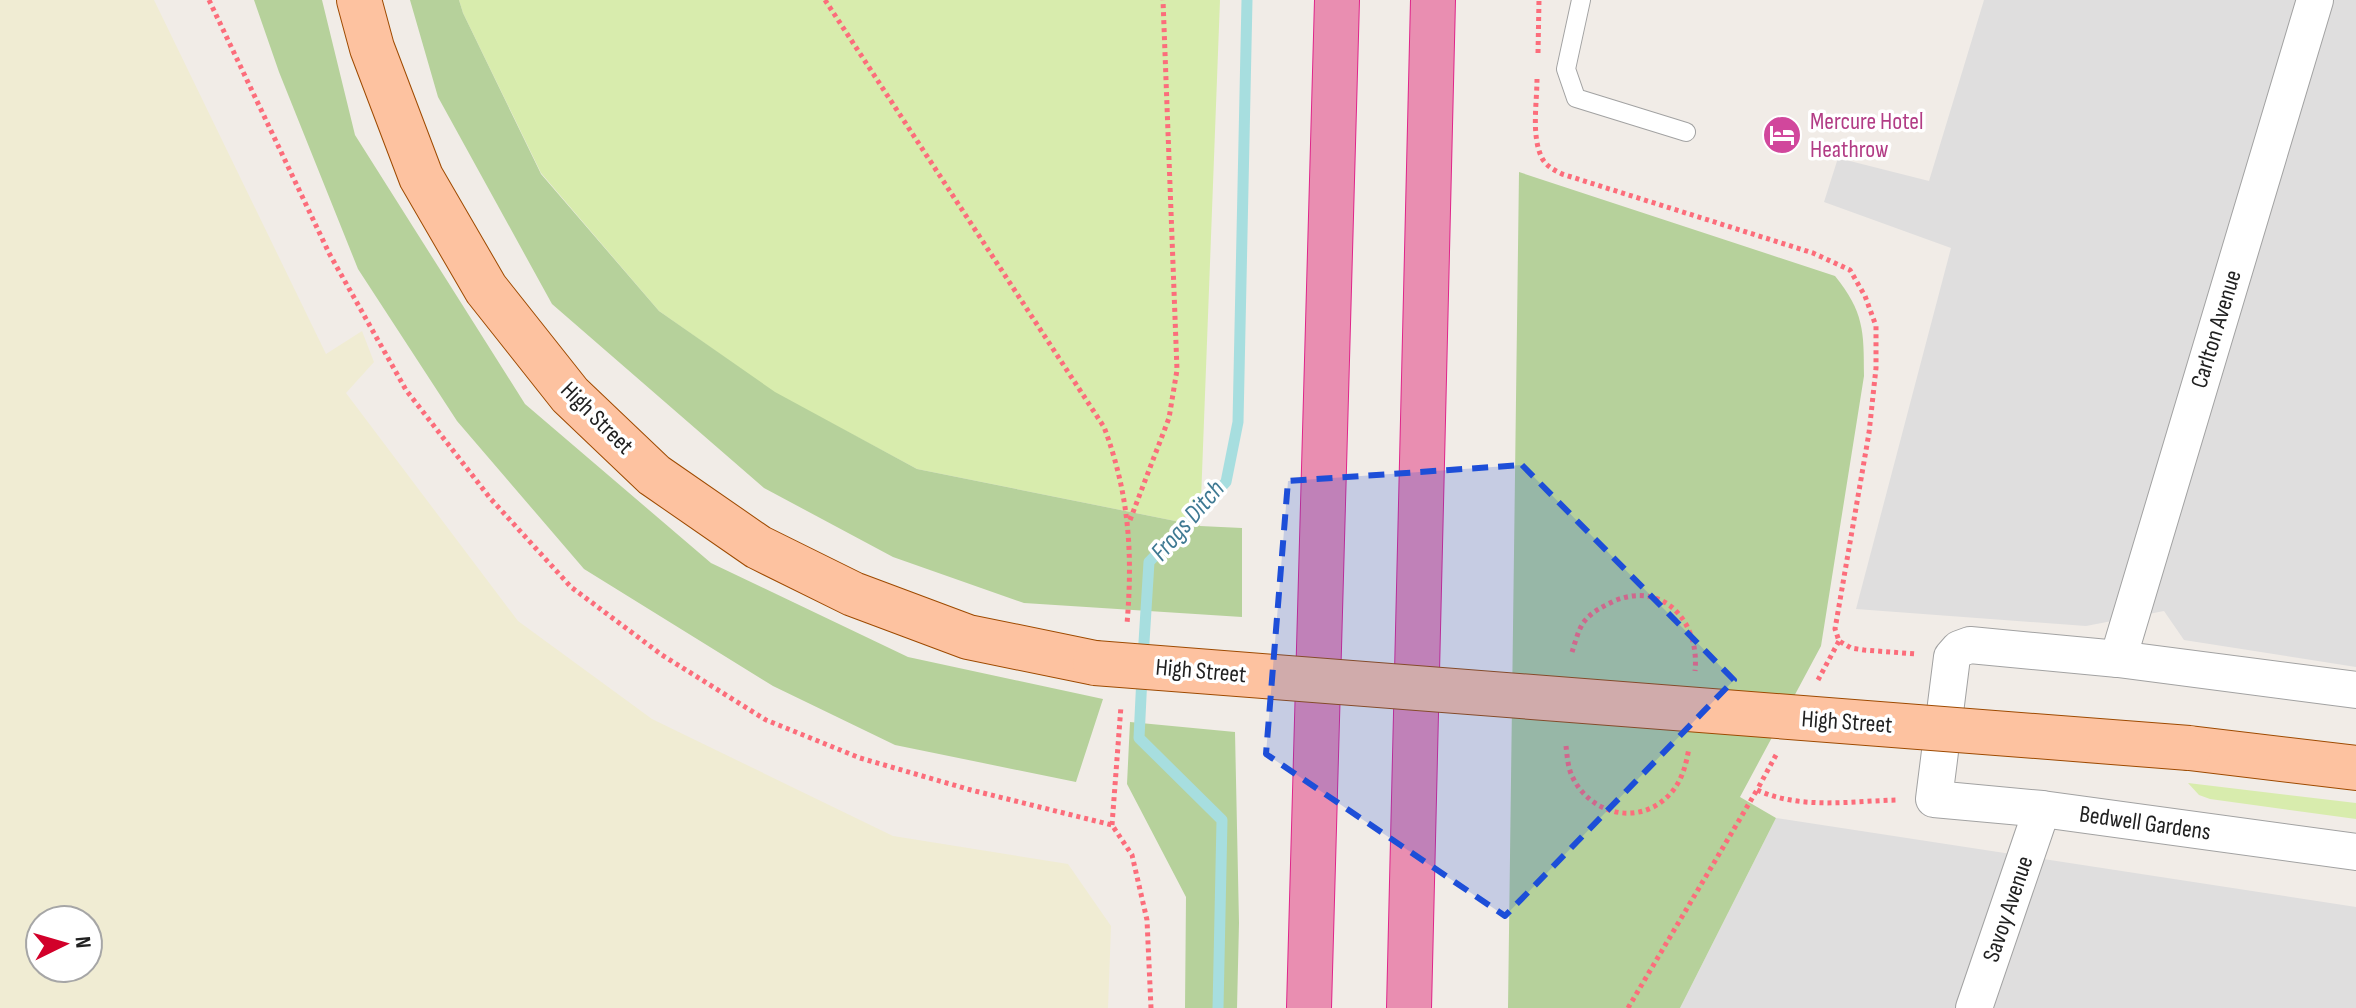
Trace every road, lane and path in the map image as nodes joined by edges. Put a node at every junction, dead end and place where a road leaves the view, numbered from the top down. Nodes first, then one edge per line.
1 (209, 0) edge
2 (359, 0) edge
3 (825, 0) edge
4 (1163, 0) edge
5 (1337, 0) edge
6 (1433, 0) edge
7 (1539, 0) edge
8 (1581, 0) edge
9 (2315, 0) edge
10 (1538, 60) dead end
11 (1537, 75) dead end
12 (1686, 132) dead end
13 (1129, 521) junction
14 (1111, 650) junction
15 (1961, 651) junction
16 (1572, 652) dead end
17 (2118, 659) junction
18 (2356, 690) edge
19 (1121, 702) dead end
20 (1692, 710) junction
21 (1566, 746) dead end
22 (2356, 768) edge
23 (1757, 790) dead end
24 (2042, 809) junction
25 (1112, 825) junction
26 (2356, 852) edge
27 (1151, 1008) edge
28 (1309, 1008) edge
29 (1409, 1008) edge
30 (1628, 1008) edge
31 (1974, 1008) edge

1 - 25 path
2 - 14 main road, High Street
3 - 13 path
4 - 13 path
5 - 28 highway
6 - 29 highway
7 - 10 path
8 - 12 lane
9 - 17 street, Carlton Avenue
11 - 15 path
13 - 14 path
14 - 20 main road, High Street, bridge
15 - 17 street
15 - 24 street, Bedwell Gardens
16 - 20 path
17 - 18 street
19 - 25 path
20 - 21 path
20 - 22 main road, High Street, bridge
23 - 30 path
24 - 26 street, Bedwell Gardens
24 - 31 street, Savoy Avenue
25 - 27 path

